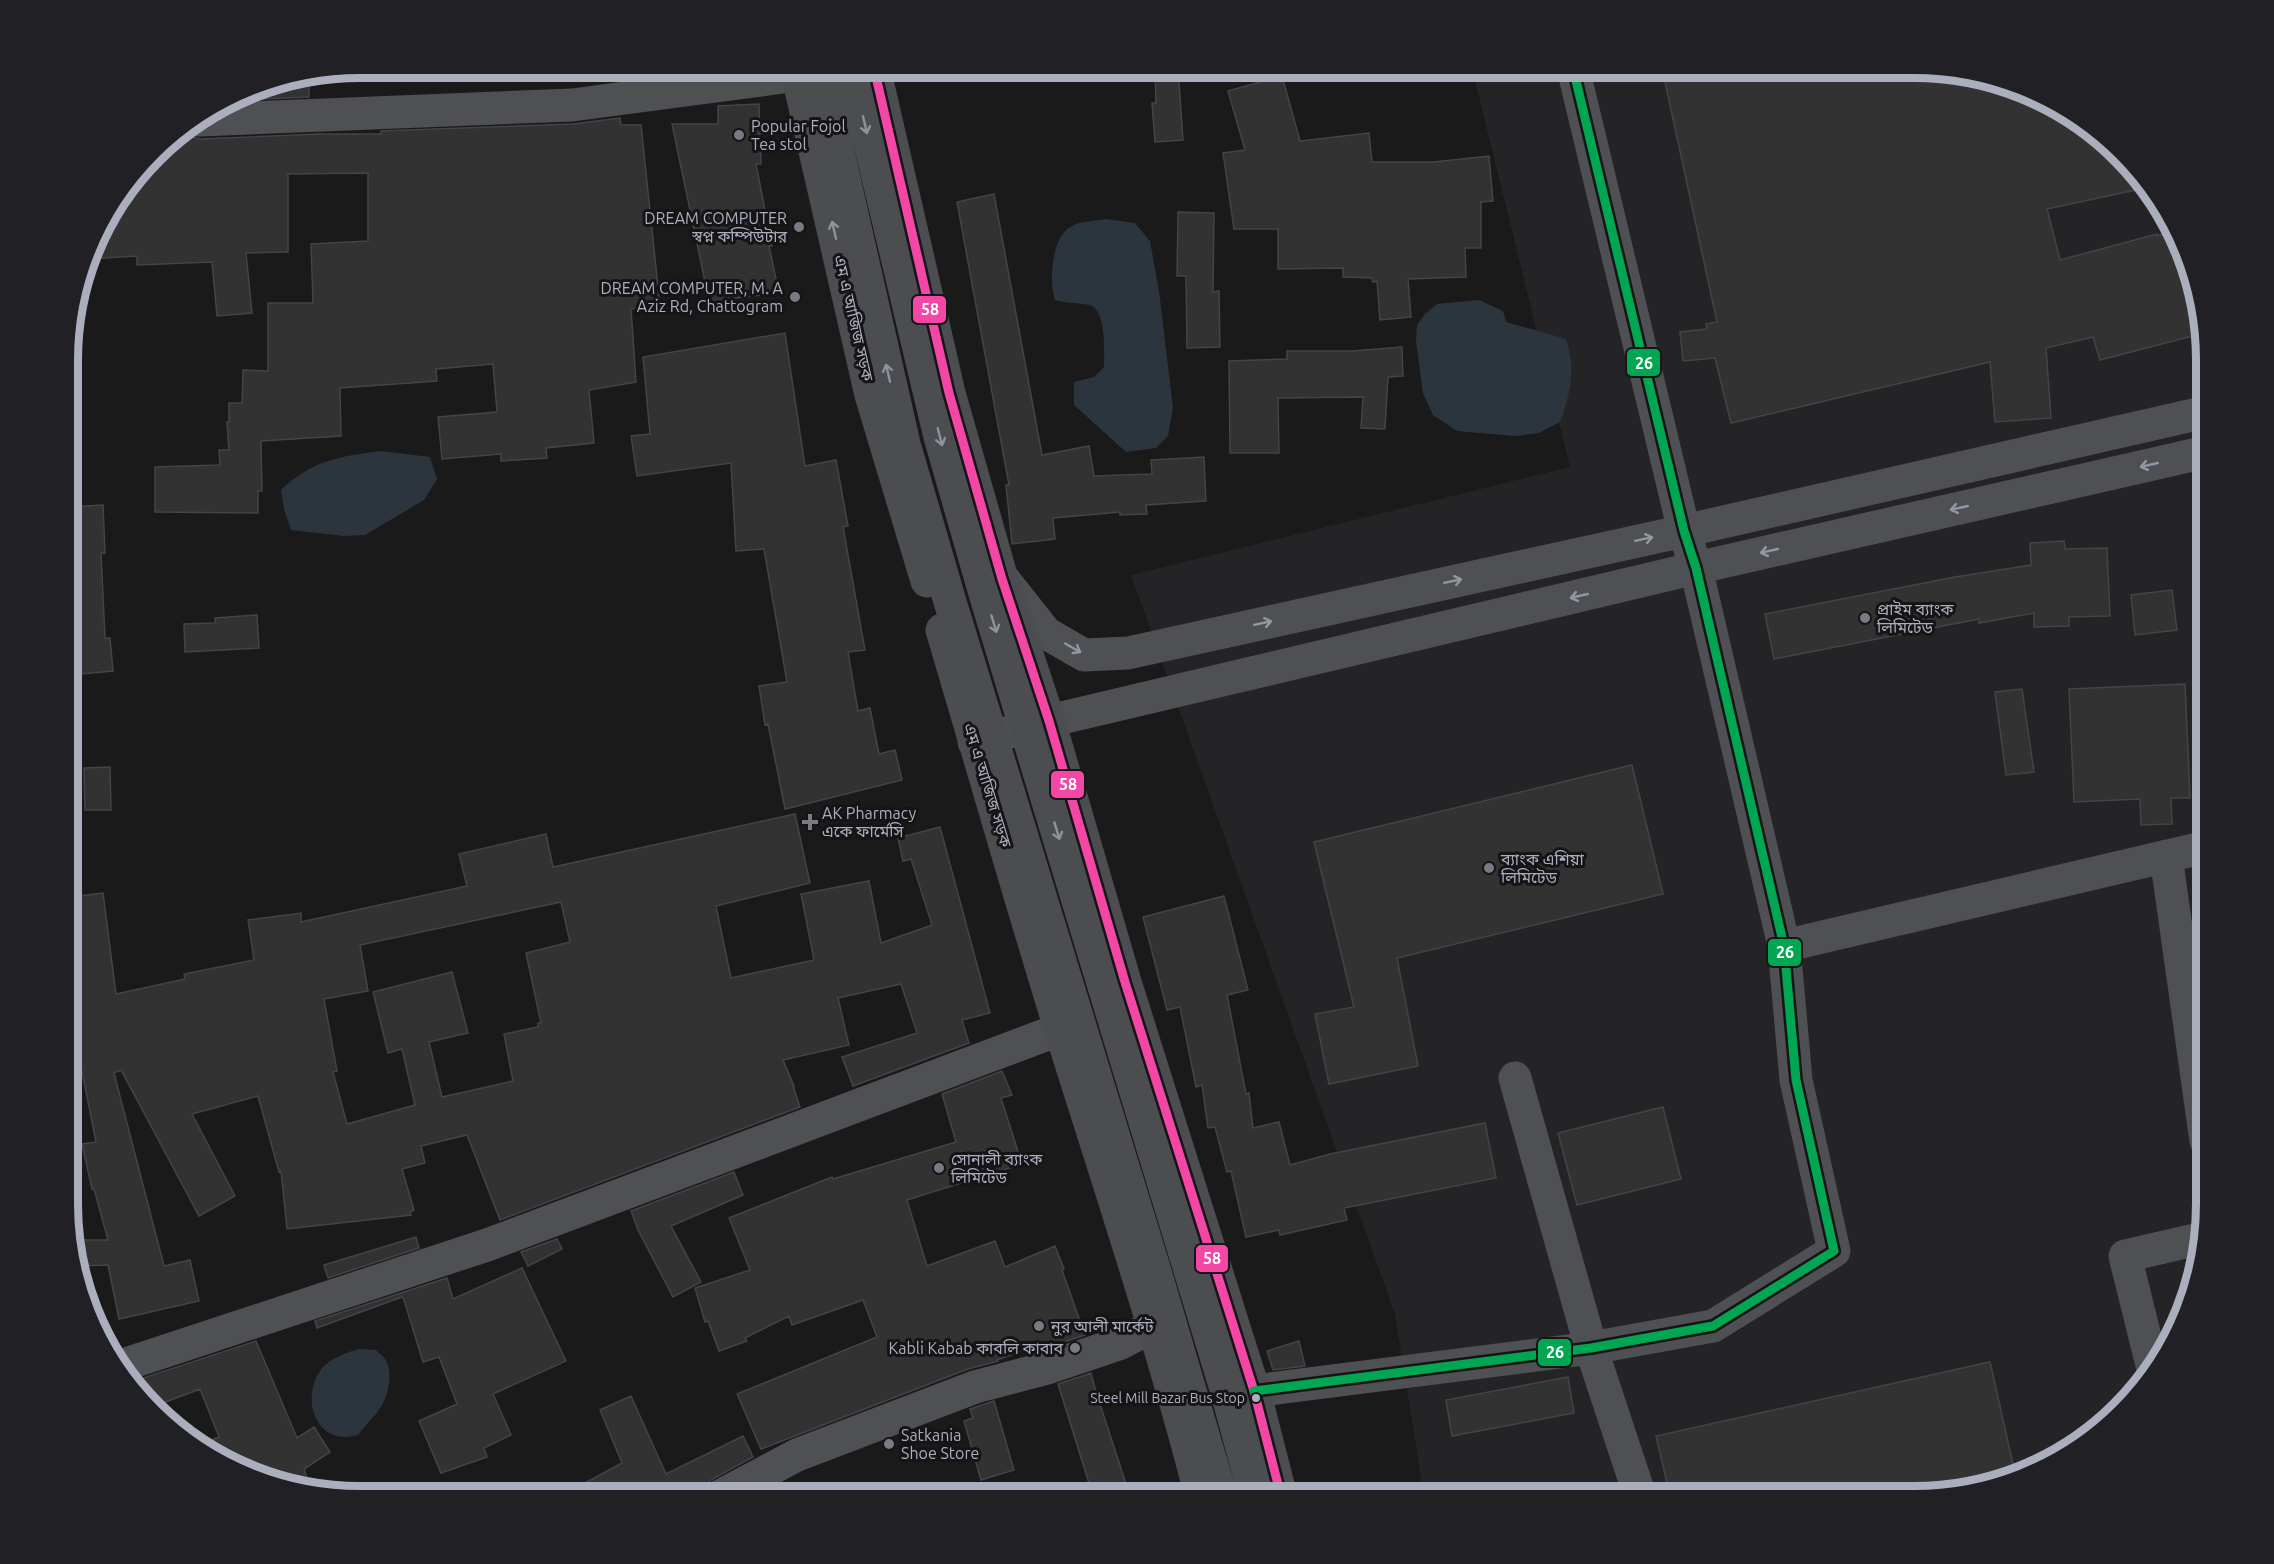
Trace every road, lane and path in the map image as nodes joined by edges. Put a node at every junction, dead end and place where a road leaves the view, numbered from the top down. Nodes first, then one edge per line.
1 (751, 78) edge
2 (806, 78) edge
3 (806, 78) edge
4 (854, 78) edge
5 (876, 78) edge
6 (1575, 78) edge
7 (213, 119) edge
8 (2196, 414) edge
9 (2196, 454) edge
10 (1684, 531) junction
11 (1696, 568) junction
12 (1002, 579) junction
13 (1049, 721) junction
14 (974, 742) junction
15 (2196, 848) edge
16 (2166, 856) junction
17 (1784, 946) junction
18 (1060, 1029) junction
19 (2196, 1070) edge
20 (1515, 1078) dead end
21 (2194, 1240) edge
22 (1153, 1326) junction
23 (1591, 1348) junction
24 (2150, 1359) edge
25 (127, 1364) edge
26 (1254, 1391) junction
27 (739, 1486) edge
28 (1198, 1486) edge
29 (1218, 1486) edge
30 (1252, 1486) edge
31 (1278, 1486) edge
32 (1637, 1486) edge

1 - 7 street
14 -> 2 main road, এম এ আজিজ সড়ক
29 -> 3 highway, bridge
4 -> 30 highway, bridge
5 - 12 main road
6 - 10 street
8 - 10 street
9 -> 11 street
10 - 11 street
12 -> 10 street
11 -> 13 street
11 - 17 street
12 - 13 main road
13 - 14 street
13 - 26 main road
14 - 18 main road, এম এ আজিজ সড়ক
15 - 16 street
16 - 17 street
16 - 19 street
17 - 23 street
18 - 22 main road, এম এ আজিজ সড়ক
18 - 25 street
20 - 23 street
21 - 24 street
22 - 27 street
22 - 28 main road, এম এ আজিজ সড়ক
23 - 26 street
23 - 32 street
26 - 31 main road

